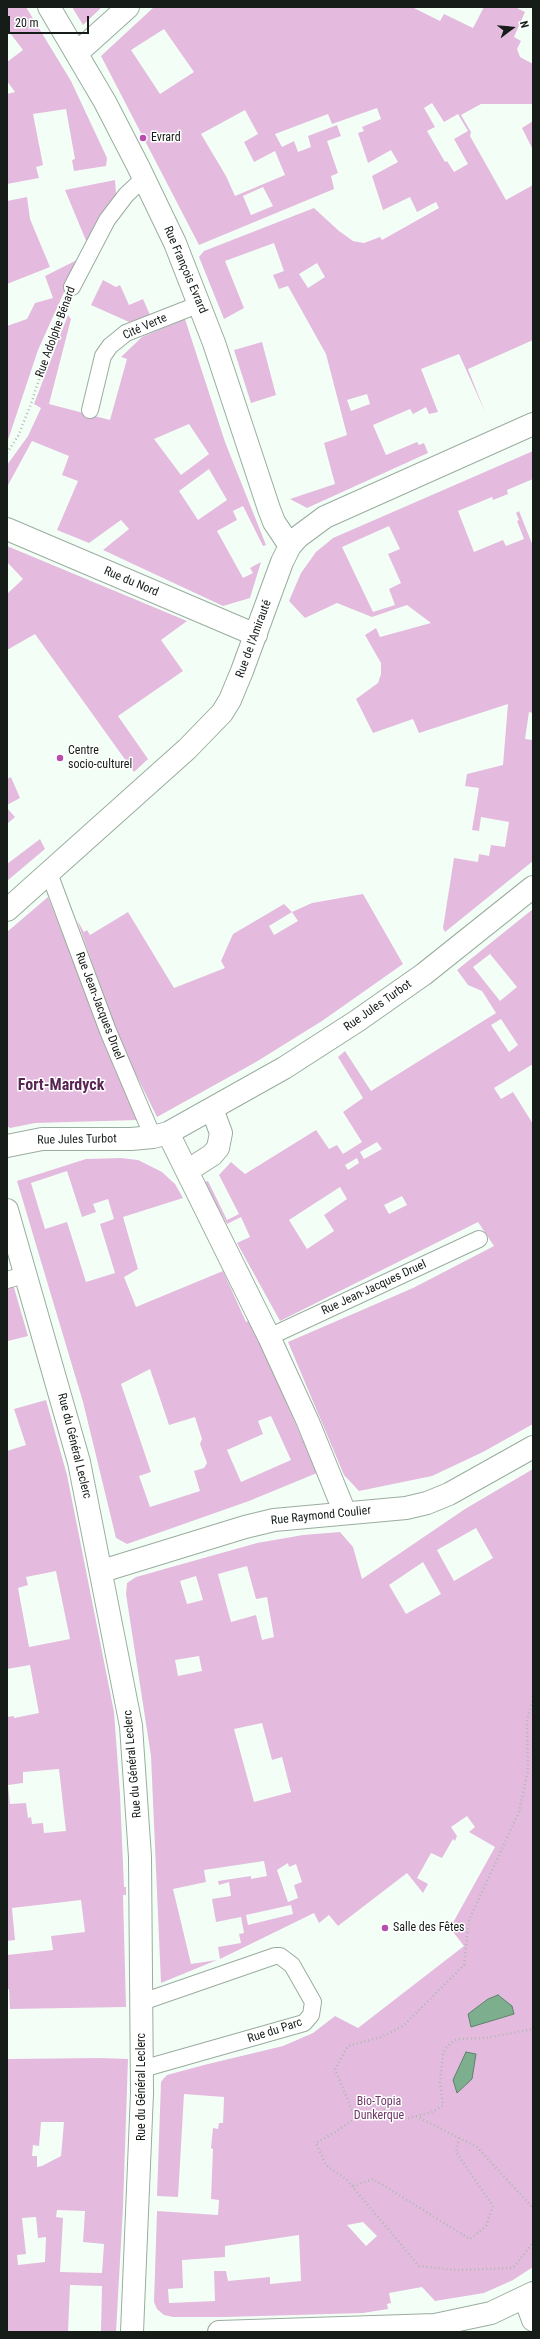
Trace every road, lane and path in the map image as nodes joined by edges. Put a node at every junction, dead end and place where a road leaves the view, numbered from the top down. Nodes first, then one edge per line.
1 (49, 7) edge
2 (128, 7) edge
3 (77, 53) junction
4 (144, 178) junction
5 (72, 286) joint
6 (200, 304) junction
7 (90, 410) dead end
8 (533, 424) edge
9 (7, 454) edge
10 (7, 529) edge
11 (290, 546) junction
12 (256, 635) junction
13 (49, 873) junction
14 (533, 887) edge
15 (7, 910) edge
16 (212, 1109) junction
17 (161, 1135) junction
18 (7, 1146) edge
19 (187, 1171) junction
20 (7, 1210) edge
21 (479, 1239) dead end
22 (17, 1277) edge
23 (269, 1337) junction
24 (533, 1447) edge
25 (345, 1512) junction
26 (102, 1571) junction
27 (533, 1697) edge
28 (142, 2002) junction
29 (533, 2029) edge
30 (142, 2069) junction
31 (416, 2116) junction
32 (355, 2118) junction
33 (458, 2138) junction
34 (353, 2186) junction
35 (533, 2208) edge
36 (533, 2243) edge
37 (529, 2295) edge
38 (533, 2320) edge
39 (132, 2332) edge
40 (219, 2332) edge

1 - 3 street, Rue François Evrard
2 - 3 street
3 - 4 street, Rue François Evrard
4 - 5 lane, Rue Adolphe Bénard
4 - 6 street, Rue François Evrard
5 - 9 path, Rue Adolphe Bénard
6 - 7 lane, Cité Verte
6 - 11 street, Rue François Evrard
8 - 11 street, Rue de l'Amirauté
10 - 12 street, Rue du Nord
11 - 12 street, Rue de l'Amirauté
12 - 13 street, Rue de l'Amirauté
13 - 15 street, Rue de l'Amirauté
13 - 17 lane, Rue Jean-Jacques Druel
14 - 16 street, Rue Jules Turbot
16 - 17 street, Rue Jules Turbot
16 - 19 street
17 - 18 street, Rue Jules Turbot
17 - 19 street, Rue Jean-Jacques Druel
19 - 23 street, Rue Jean-Jacques Druel
20 - 22 street, Rue du Général Leclerc
21 - 23 lane, Rue Jean-Jacques Druel
22 - 26 street, Rue du Général Leclerc
23 - 25 street, Rue Jean-Jacques Druel
24 - 25 street, Rue Raymond Coulier
25 - 26 street, Rue Raymond Coulier
26 - 28 street, Rue du Général Leclerc
27 - 32 path
28 - 30 street, Rue du Général Leclerc
28 - 30 lane, Rue du Parc
29 - 31 path
30 - 39 street, Rue du Général Leclerc
31 - 32 path
31 - 33 path
32 - 34 path
33 - 34 path
33 - 35 path
34 - 36 path
37 - 38 street
37 - 40 street

